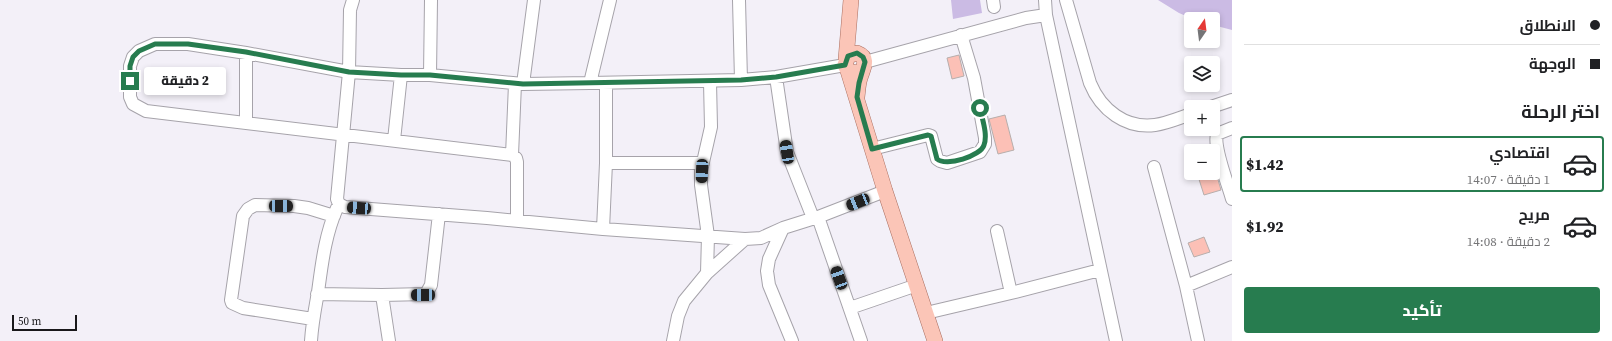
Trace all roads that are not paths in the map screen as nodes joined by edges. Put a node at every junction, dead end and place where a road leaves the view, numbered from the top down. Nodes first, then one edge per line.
1 (353, 0) edge
2 (430, 0) edge
3 (534, 0) edge
4 (610, 0) edge
5 (739, 0) edge
6 (851, 0) edge
7 (862, 0) edge
8 (1045, 0) edge
9 (1066, 0) edge
10 (1046, 15) junction
11 (961, 36) junction
12 (246, 52) junction
13 (855, 64) junction
14 (349, 72) junction
15 (401, 75) junction
16 (430, 75) junction
17 (776, 77) junction
18 (741, 80) junction
19 (710, 82) junction
20 (590, 83) junction
21 (606, 83) junction
22 (519, 84) junction
23 (1232, 100) edge
24 (1220, 104) edge
25 (1184, 116) edge
26 (246, 123) junction
27 (1232, 128) edge
28 (342, 135) junction
29 (394, 140) junction
30 (872, 149) junction
31 (512, 155) junction
32 (703, 163) junction
33 (606, 164) junction
34 (1154, 167) dead end
35 (885, 191) junction
36 (1232, 198) edge
37 (339, 204) junction
38 (439, 214) junction
39 (334, 216) junction
40 (815, 218) junction
41 (516, 221) junction
42 (783, 228) junction
43 (603, 229) junction
44 (997, 231) dead end
45 (708, 236) junction
46 (745, 239) junction
47 (1232, 267) edge
48 (1100, 270) junction
49 (707, 273) junction
50 (917, 285) junction
51 (1186, 286) junction
52 (1011, 293) junction
53 (317, 294) junction
54 (382, 296) junction
55 (850, 308) junction
56 (926, 312) junction
57 (313, 319) junction
58 (311, 341) edge
59 (389, 341) edge
60 (673, 341) edge
61 (792, 341) edge
62 (861, 341) edge
63 (935, 341) edge
64 (1116, 341) edge
65 (1198, 341) edge

1 - 14 street
2 - 16 street
3 - 22 street
4 - 20 street
5 - 18 street
6 - 13 main road
7 - 13 main road
8 - 10 street
9 - 25 street
10 - 11 street
10 - 48 street
11 - 13 street
11 - 30 street
12 - 14 street
12 - 26 street
12 - 26 street
13 - 17 street
13 - 30 main road
14 - 15 street
14 - 28 street
15 - 16 street
15 - 29 street
16 - 22 street
17 - 18 street
17 - 40 street
18 - 19 street
19 - 21 street
19 - 32 street
20 - 21 street
20 - 22 street
21 - 33 street
22 - 31 street
23 - 24 street
26 - 28 street
27 - 36 street
28 - 29 street
28 - 37 street
29 - 31 street
30 - 35 main road
31 - 41 street
32 - 33 street
32 - 45 street
33 - 43 street
34 - 51 street
35 - 40 street
35 - 50 main road
37 - 38 street
37 - 39 street
38 - 41 street
38 - 54 street
39 - 53 street
39 - 57 street
40 - 42 street
40 - 55 street
41 - 43 street
42 - 46 street
42 - 61 street
43 - 45 street
44 - 52 street
45 - 46 street
45 - 49 street
46 - 49 street
47 - 51 street
48 - 52 street
48 - 64 street
49 - 60 street
50 - 55 street
50 - 56 main road
51 - 65 street
52 - 56 street
53 - 54 street
53 - 57 street
54 - 59 street
55 - 62 street
56 - 63 main road
57 - 58 street

